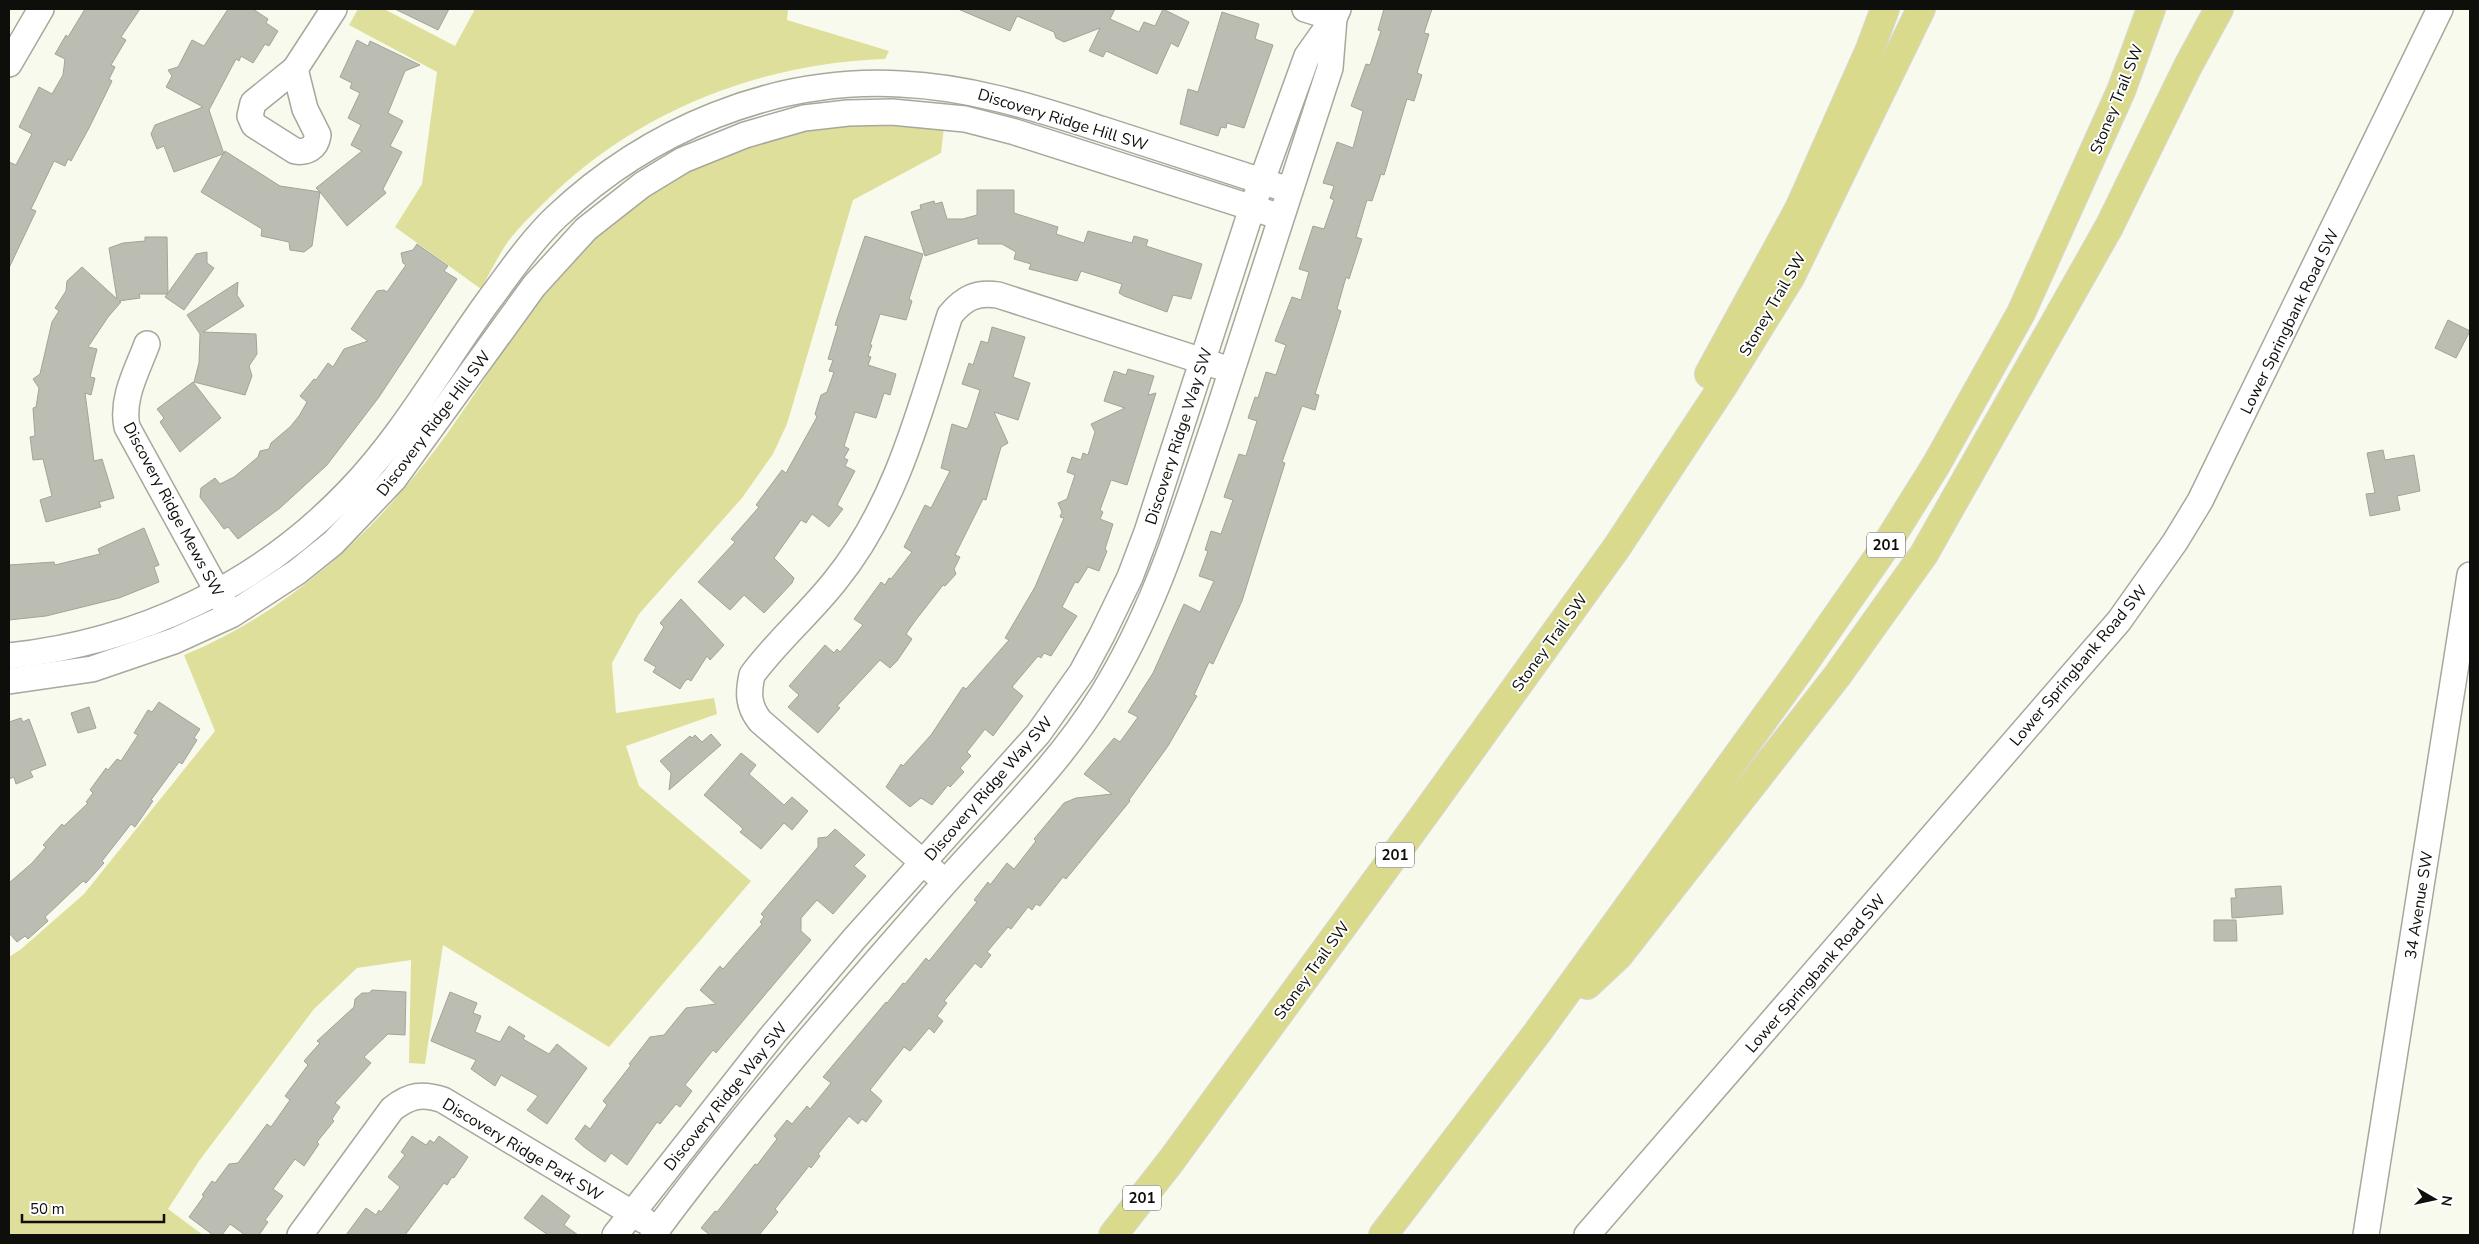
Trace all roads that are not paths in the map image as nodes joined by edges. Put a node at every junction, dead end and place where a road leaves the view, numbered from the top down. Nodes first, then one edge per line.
1 (40, 9) edge
2 (1305, 9) edge
3 (1886, 9) edge
4 (1921, 9) edge
5 (2151, 9) edge
6 (2219, 9) edge
7 (2440, 9) edge
8 (325, 12) edge
9 (1336, 13) edge
10 (9, 64) edge
11 (295, 69) dead end
12 (1262, 181) junction
13 (1289, 190) junction
14 (1252, 208) junction
15 (1281, 218) junction
16 (487, 302) junction
17 (511, 319) junction
18 (148, 344) dead end
19 (1202, 361) junction
20 (1232, 370) junction
21 (374, 463) junction
22 (394, 479) junction
23 (1617, 547) junction
24 (2470, 574) edge
25 (218, 592) junction
26 (231, 615) junction
27 (1102, 635) junction
28 (84, 644) junction
29 (1128, 650) junction
30 (9, 656) edge
31 (92, 669) junction
32 (9, 681) edge
33 (923, 862) junction
34 (946, 882) junction
35 (1537, 1033) junction
36 (771, 1037) junction
37 (795, 1057) junction
38 (631, 1213) junction
39 (655, 1232) edge
40 (300, 1235) edge
41 (615, 1235) edge
42 (1113, 1235) edge
43 (1383, 1235) edge
44 (1587, 1235) edge
45 (2366, 1235) edge

1 - 10 street
2 - 9 street
3 - 23 highway
4 - 23 highway, Stoney Trail SW / 201
5 - 35 highway, Stoney Trail SW / 201
6 - 35 highway
7 - 44 street, Lower Springbank Road SW
8 - 11 street
9 - 12 street, Discovery Ridge Way SW
9 - 13 street, Discovery Ridge Way SW
12 - 13 street, Discovery Ridge Hill SW
12 - 14 street, Discovery Ridge Way SW
12 - 16 street, Discovery Ridge Hill SW
13 - 15 street, Discovery Ridge Way SW
14 - 15 street, Discovery Ridge Hill SW
14 - 17 street, Discovery Ridge Hill SW
14 - 19 street, Discovery Ridge Way SW
15 - 20 street, Discovery Ridge Way SW
16 - 17 street
16 - 21 street, Discovery Ridge Hill SW
17 - 22 street, Discovery Ridge Hill SW
18 - 25 street, Discovery Ridge Mews SW
19 - 20 street
19 - 27 street, Discovery Ridge Way SW
19 - 33 street
20 - 29 street, Discovery Ridge Way SW
21 - 22 street
21 - 25 street, Discovery Ridge Hill SW
22 - 26 street, Discovery Ridge Hill SW
23 - 42 highway, Stoney Trail SW / 201
24 - 45 street, 34 Avenue SW
25 - 26 street, Discovery Ridge Mews SW
25 - 28 street, Discovery Ridge Hill SW
26 - 31 street, Discovery Ridge Hill SW
27 - 29 street
27 - 33 street, Discovery Ridge Way SW
28 - 30 street, Discovery Ridge Hill SW
28 - 31 street
29 - 34 street, Discovery Ridge Way SW
31 - 32 street, Discovery Ridge Hill SW
33 - 34 street
33 - 36 street, Discovery Ridge Way SW
34 - 37 street, Discovery Ridge Way SW
35 - 43 highway, Stoney Trail SW / 201
36 - 37 street
36 - 38 street, Discovery Ridge Way SW
37 - 39 street, Discovery Ridge Way SW
38 - 39 street, Discovery Ridge Park SW
38 - 40 street, Discovery Ridge Park SW
38 - 41 street, Discovery Ridge Way SW

